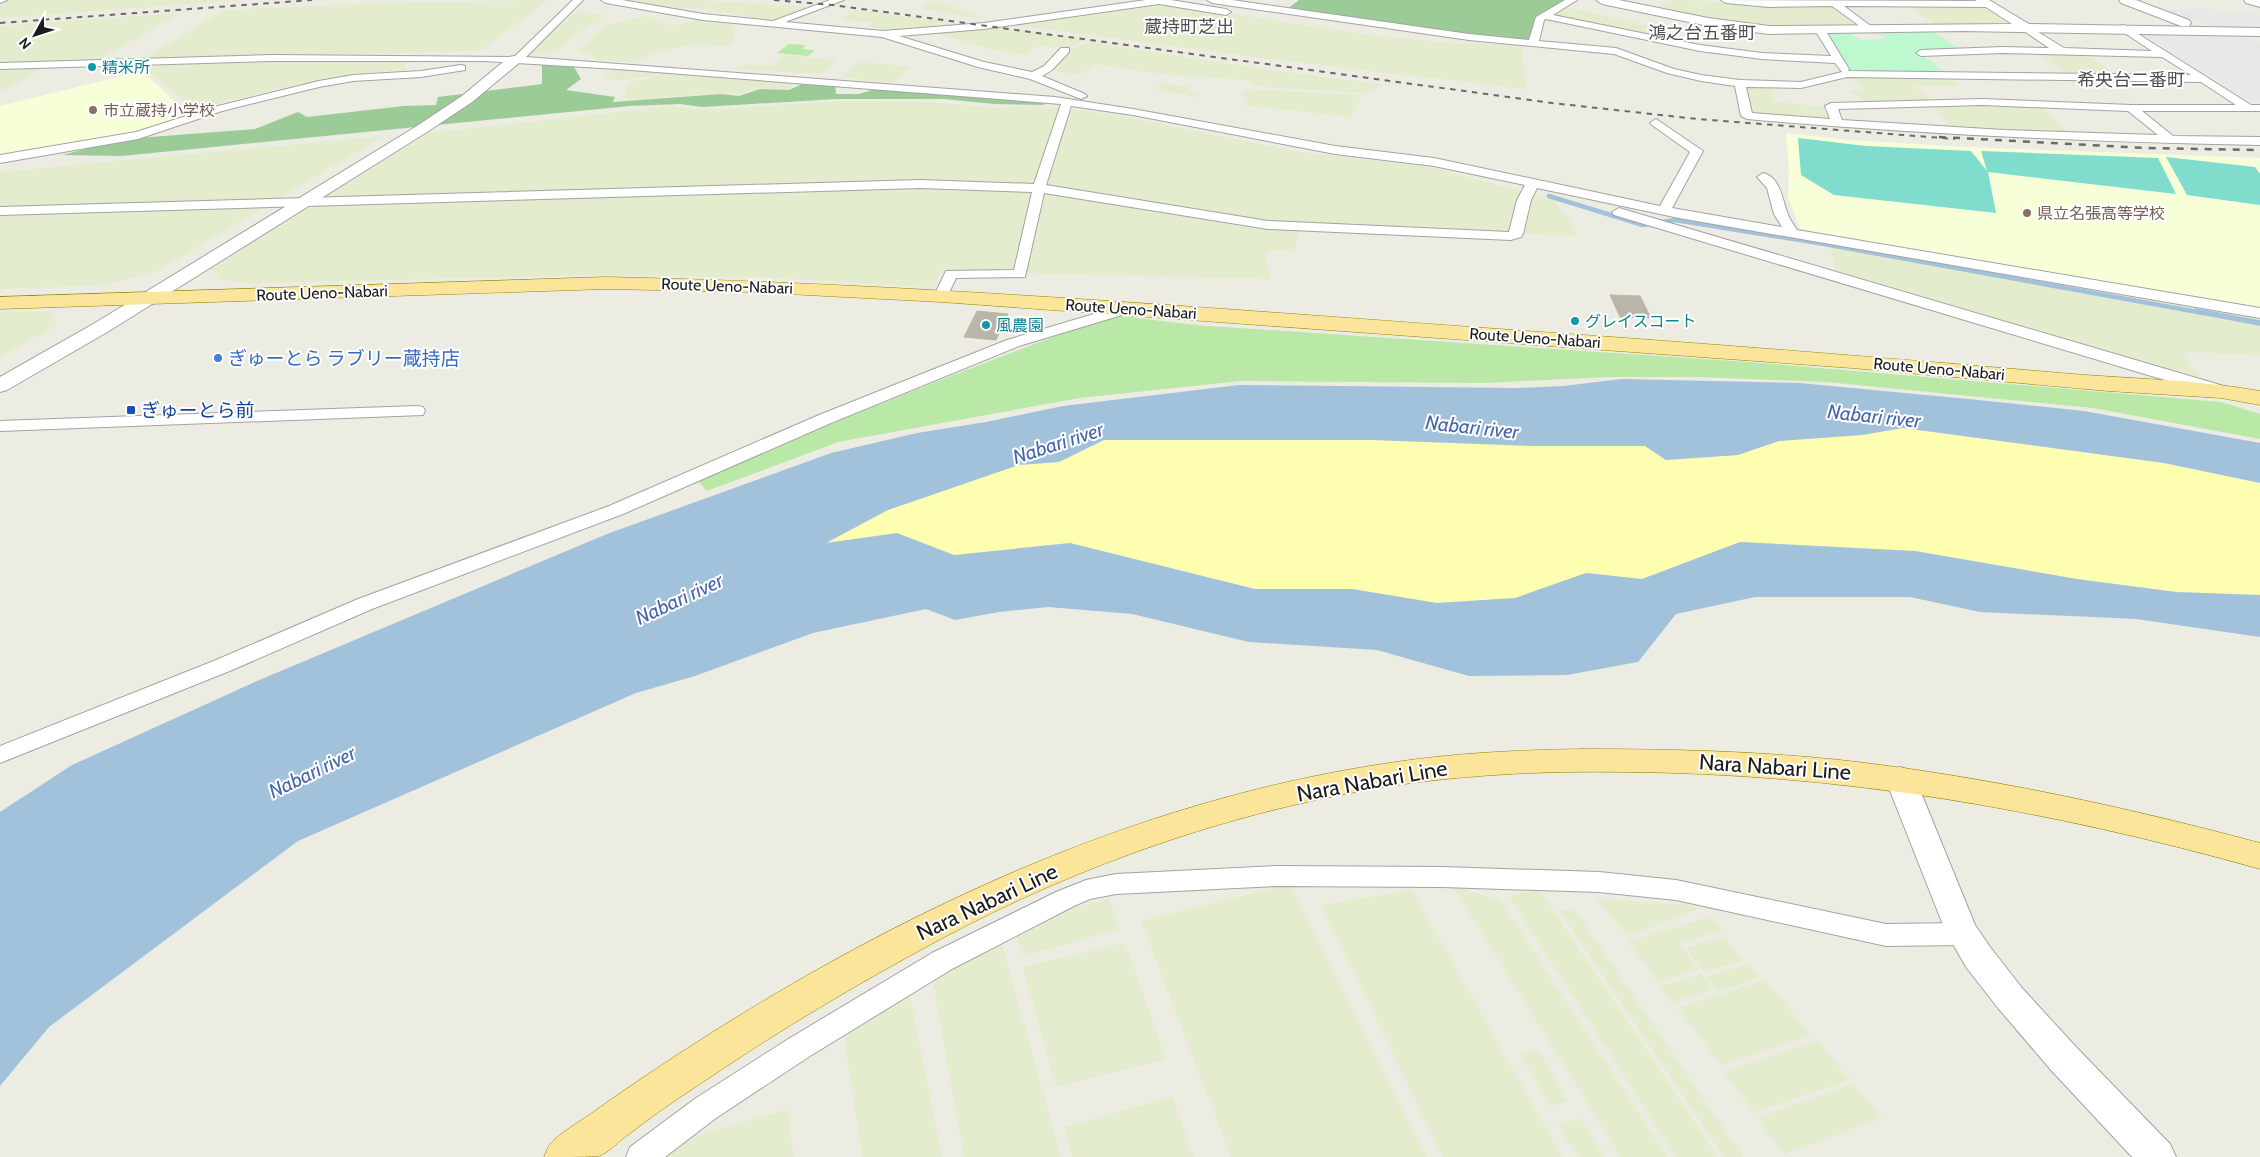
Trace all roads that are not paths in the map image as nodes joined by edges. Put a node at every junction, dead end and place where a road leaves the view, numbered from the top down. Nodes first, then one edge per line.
1 (578, 0) edge
2 (606, 0) edge
3 (839, 0) edge
4 (1212, 0) edge
5 (1572, 0) edge
6 (1602, 0) edge
7 (1726, 0) edge
8 (2125, 0) edge
9 (2250, 0) edge
10 (1162, 1) edge
11 (1832, 1) edge
12 (1985, 2) edge
13 (2260, 4) edge
14 (1544, 16) junction
15 (774, 22) junction
16 (2025, 27) junction
17 (2124, 28) junction
18 (1868, 29) junction
19 (1820, 30) junction
20 (2204, 31) junction
21 (2260, 32) edge
22 (883, 34) junction
23 (1504, 40) junction
24 (1533, 43) junction
25 (1065, 50) dead end
26 (2062, 52) junction
27 (2166, 54) junction
28 (1838, 60) junction
29 (512, 62) junction
30 (0, 66) edge
31 (1847, 74) junction
32 (1951, 74) junction
33 (1033, 76) junction
34 (2203, 79) junction
35 (1740, 83) junction
36 (1067, 102) junction
37 (1982, 102) junction
38 (2131, 108) junction
39 (2254, 108) edge
40 (1656, 123) dead end
41 (1838, 124) junction
42 (2171, 140) junction
43 (2260, 141) edge
44 (0, 159) edge
45 (1763, 177) dead end
46 (1533, 183) junction
47 (1039, 188) junction
48 (1593, 196) junction
49 (308, 202) junction
50 (1664, 210) junction
51 (0, 211) edge
52 (1791, 232) junction
53 (941, 296) junction
54 (148, 299) junction
55 (0, 303) edge
56 (1128, 309) junction
57 (2260, 313) edge
58 (0, 386) edge
59 (2221, 391) junction
60 (2260, 398) edge
61 (417, 411) dead end
62 (0, 426) edge
63 (0, 755) edge
64 (1900, 778) junction
65 (2260, 856) edge
66 (1964, 934) junction
67 (566, 1157) edge
68 (641, 1157) edge
69 (2157, 1157) edge

1 - 29 street
2 - 15 street
3 - 15 street
4 - 23 street
5 - 14 street
6 - 19 street
7 - 11 street
8 - 20 street
9 - 13 street
10 - 22 street
10 - 23 street
11 - 12 street
11 - 18 street
12 - 16 street
14 - 24 street
14 - 28 street
15 - 22 street
16 - 17 street
16 - 18 street
16 - 26 street
17 - 20 street
17 - 27 street
18 - 19 street
19 - 28 street
20 - 21 street
22 - 33 street
23 - 24 street
24 - 35 street
25 - 33 street
26 - 27 street
26 - 32 street
27 - 34 street
28 - 31 street
29 - 30 street
29 - 36 street
29 - 44 street
29 - 49 street
31 - 32 street
31 - 35 street
32 - 34 street
32 - 37 street
33 - 48 street
34 - 39 street
35 - 41 street
36 - 46 street
36 - 47 street
37 - 38 street
37 - 41 street
38 - 39 street
38 - 42 street
40 - 50 street
41 - 42 street
42 - 43 street
45 - 52 street
46 - 47 street
46 - 48 street
47 - 49 street
47 - 53 street
48 - 50 street
48 - 59 street
49 - 51 street
49 - 54 street
50 - 52 street
52 - 57 street
53 - 54 main road, Route Ueno-Nabari
53 - 56 main road, Route Ueno-Nabari
54 - 55 main road, Route Ueno-Nabari
54 - 58 street
56 - 59 main road, Route Ueno-Nabari
56 - 63 street
59 - 60 main road, Route Ueno-Nabari
61 - 62 street
64 - 65 main road, Nara Nabari Line
64 - 66 street
64 - 67 main road, Nara Nabari Line
66 - 68 street
66 - 69 street

